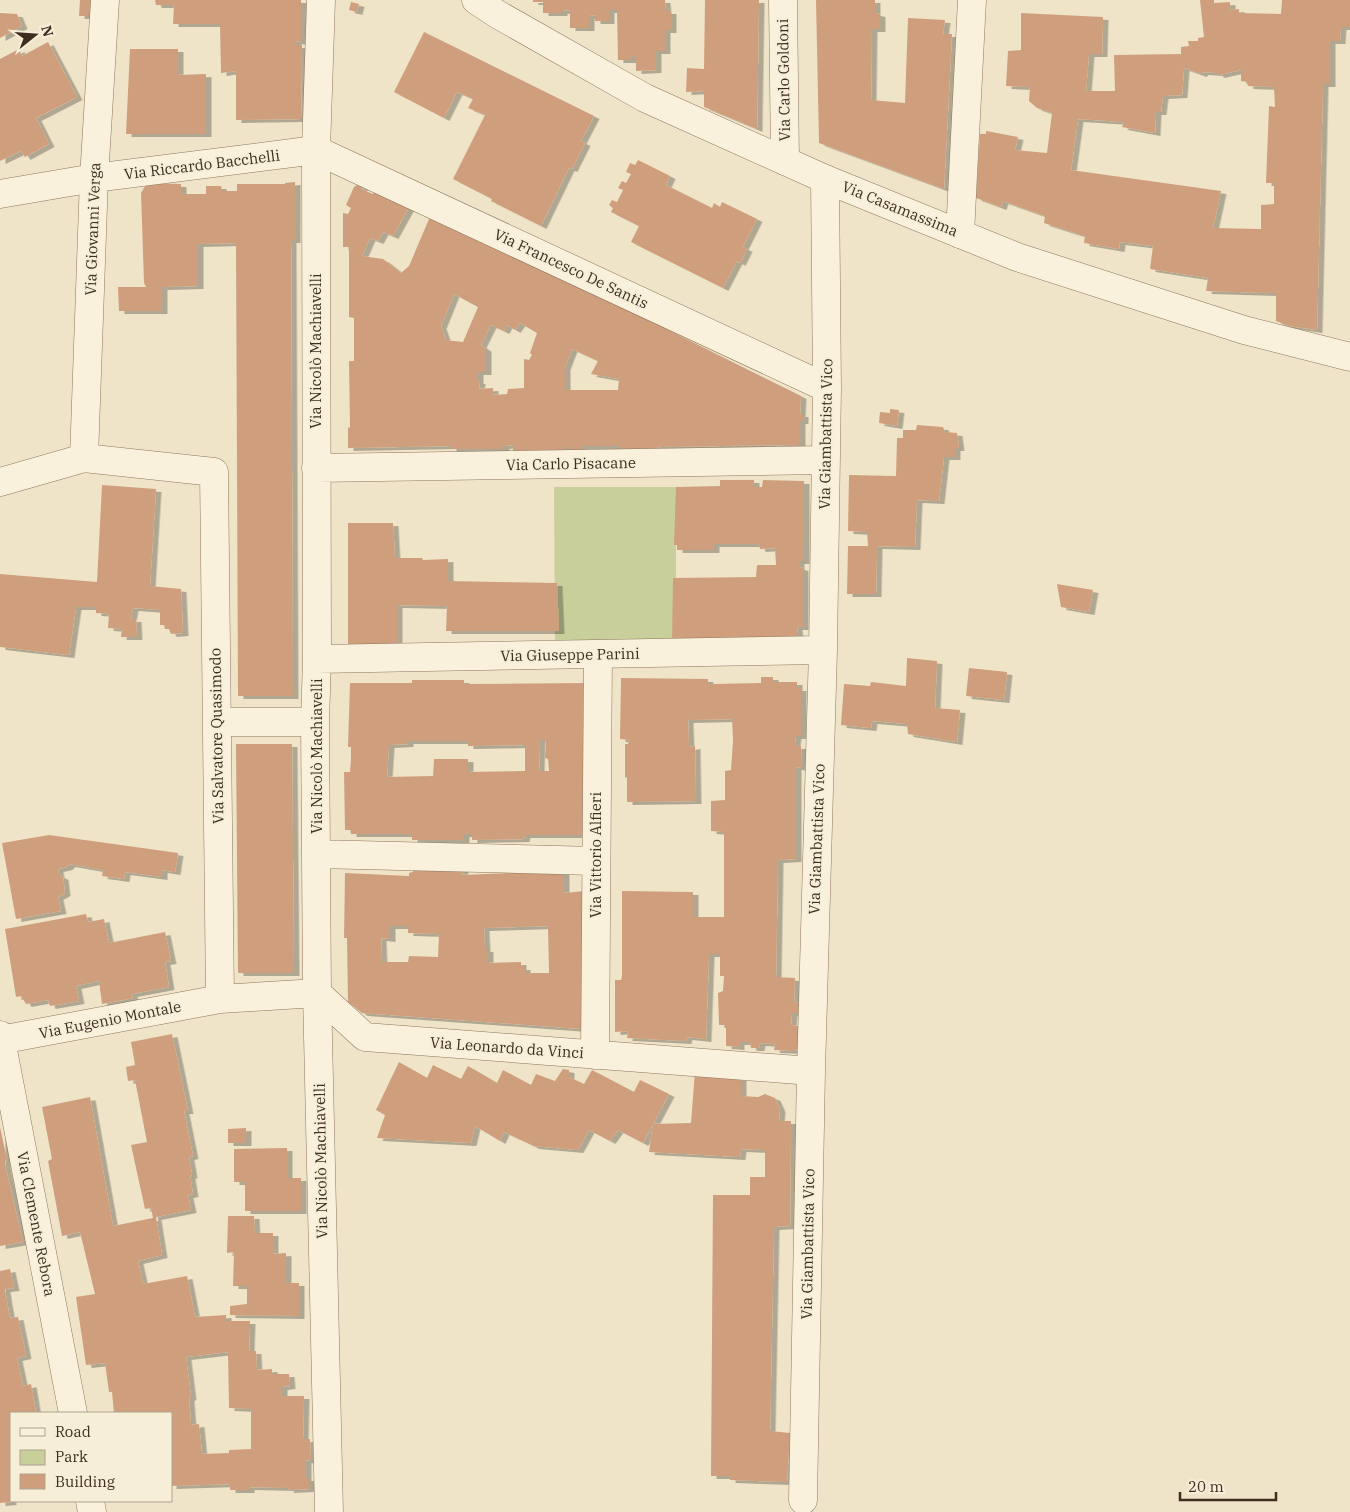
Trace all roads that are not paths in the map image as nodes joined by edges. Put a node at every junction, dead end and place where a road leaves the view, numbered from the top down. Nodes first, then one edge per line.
1 (105, 0) edge
2 (321, 0) edge
3 (476, 0) edge
4 (783, 0) edge
5 (972, 0) edge
6 (316, 150) junction
7 (785, 161) junction
8 (94, 178) junction
9 (825, 178) junction
10 (0, 194) edge
11 (960, 234) junction
12 (1350, 357) edge
13 (827, 388) junction
14 (84, 458) junction
15 (826, 460) junction
16 (316, 468) junction
17 (0, 482) edge
18 (823, 650) junction
19 (598, 654) junction
20 (317, 659) junction
21 (217, 722) junction
22 (315, 722) junction
23 (317, 854) junction
24 (596, 861) junction
25 (317, 993) junction
26 (220, 999) junction
27 (0, 1038) edge
28 (594, 1055) junction
29 (811, 1071) junction
30 (73, 1412) edge
31 (803, 1500) dead end
32 (329, 1512) edge

1 - 8 street, Via Giovanni Verga
2 - 6 street, Via Nicolò Machiavelli
3 - 7 street, Via Casamassima
4 - 7 street, Via Carlo Goldoni
5 - 11 street
6 - 8 street, Via Riccardo Bacchelli
6 - 13 street, Via Francesco De Santis
6 - 16 street, Via Nicolò Machiavelli
7 - 9 street, Via Casamassima
8 - 10 street, Via Riccardo Bacchelli
8 - 14 street, Via Giovanni Verga
9 - 11 street, Via Casamassima
9 - 13 street, Via Giambattista Vico
11 - 12 street, Via Casamassima
13 - 15 street, Via Giambattista Vico
14 - 17 street
14 - 21 street, Via Salvatore Quasimodo
15 - 16 street, Via Carlo Pisacane
15 - 18 street, Via Giambattista Vico
16 - 20 street, Via Nicolò Machiavelli
18 - 19 street, Via Giuseppe Parini
18 - 29 street, Via Giambattista Vico
19 - 20 street, Via Giuseppe Parini
19 - 24 street, Via Vittorio Alfieri
20 - 22 street, Via Nicolò Machiavelli
21 - 22 street
21 - 26 street, Via Salvatore Quasimodo
22 - 23 street, Via Nicolò Machiavelli
23 - 24 street
23 - 25 street, Via Nicolò Machiavelli
24 - 28 street, Via Vittorio Alfieri
25 - 26 street
25 - 28 street, Via Leonardo da Vinci
25 - 32 street, Via Nicolò Machiavelli
26 - 27 street, Via Eugenio Montale
27 - 30 street, Via Clemente Rebora
28 - 29 street, Via Leonardo da Vinci
29 - 31 street, Via Giambattista Vico

